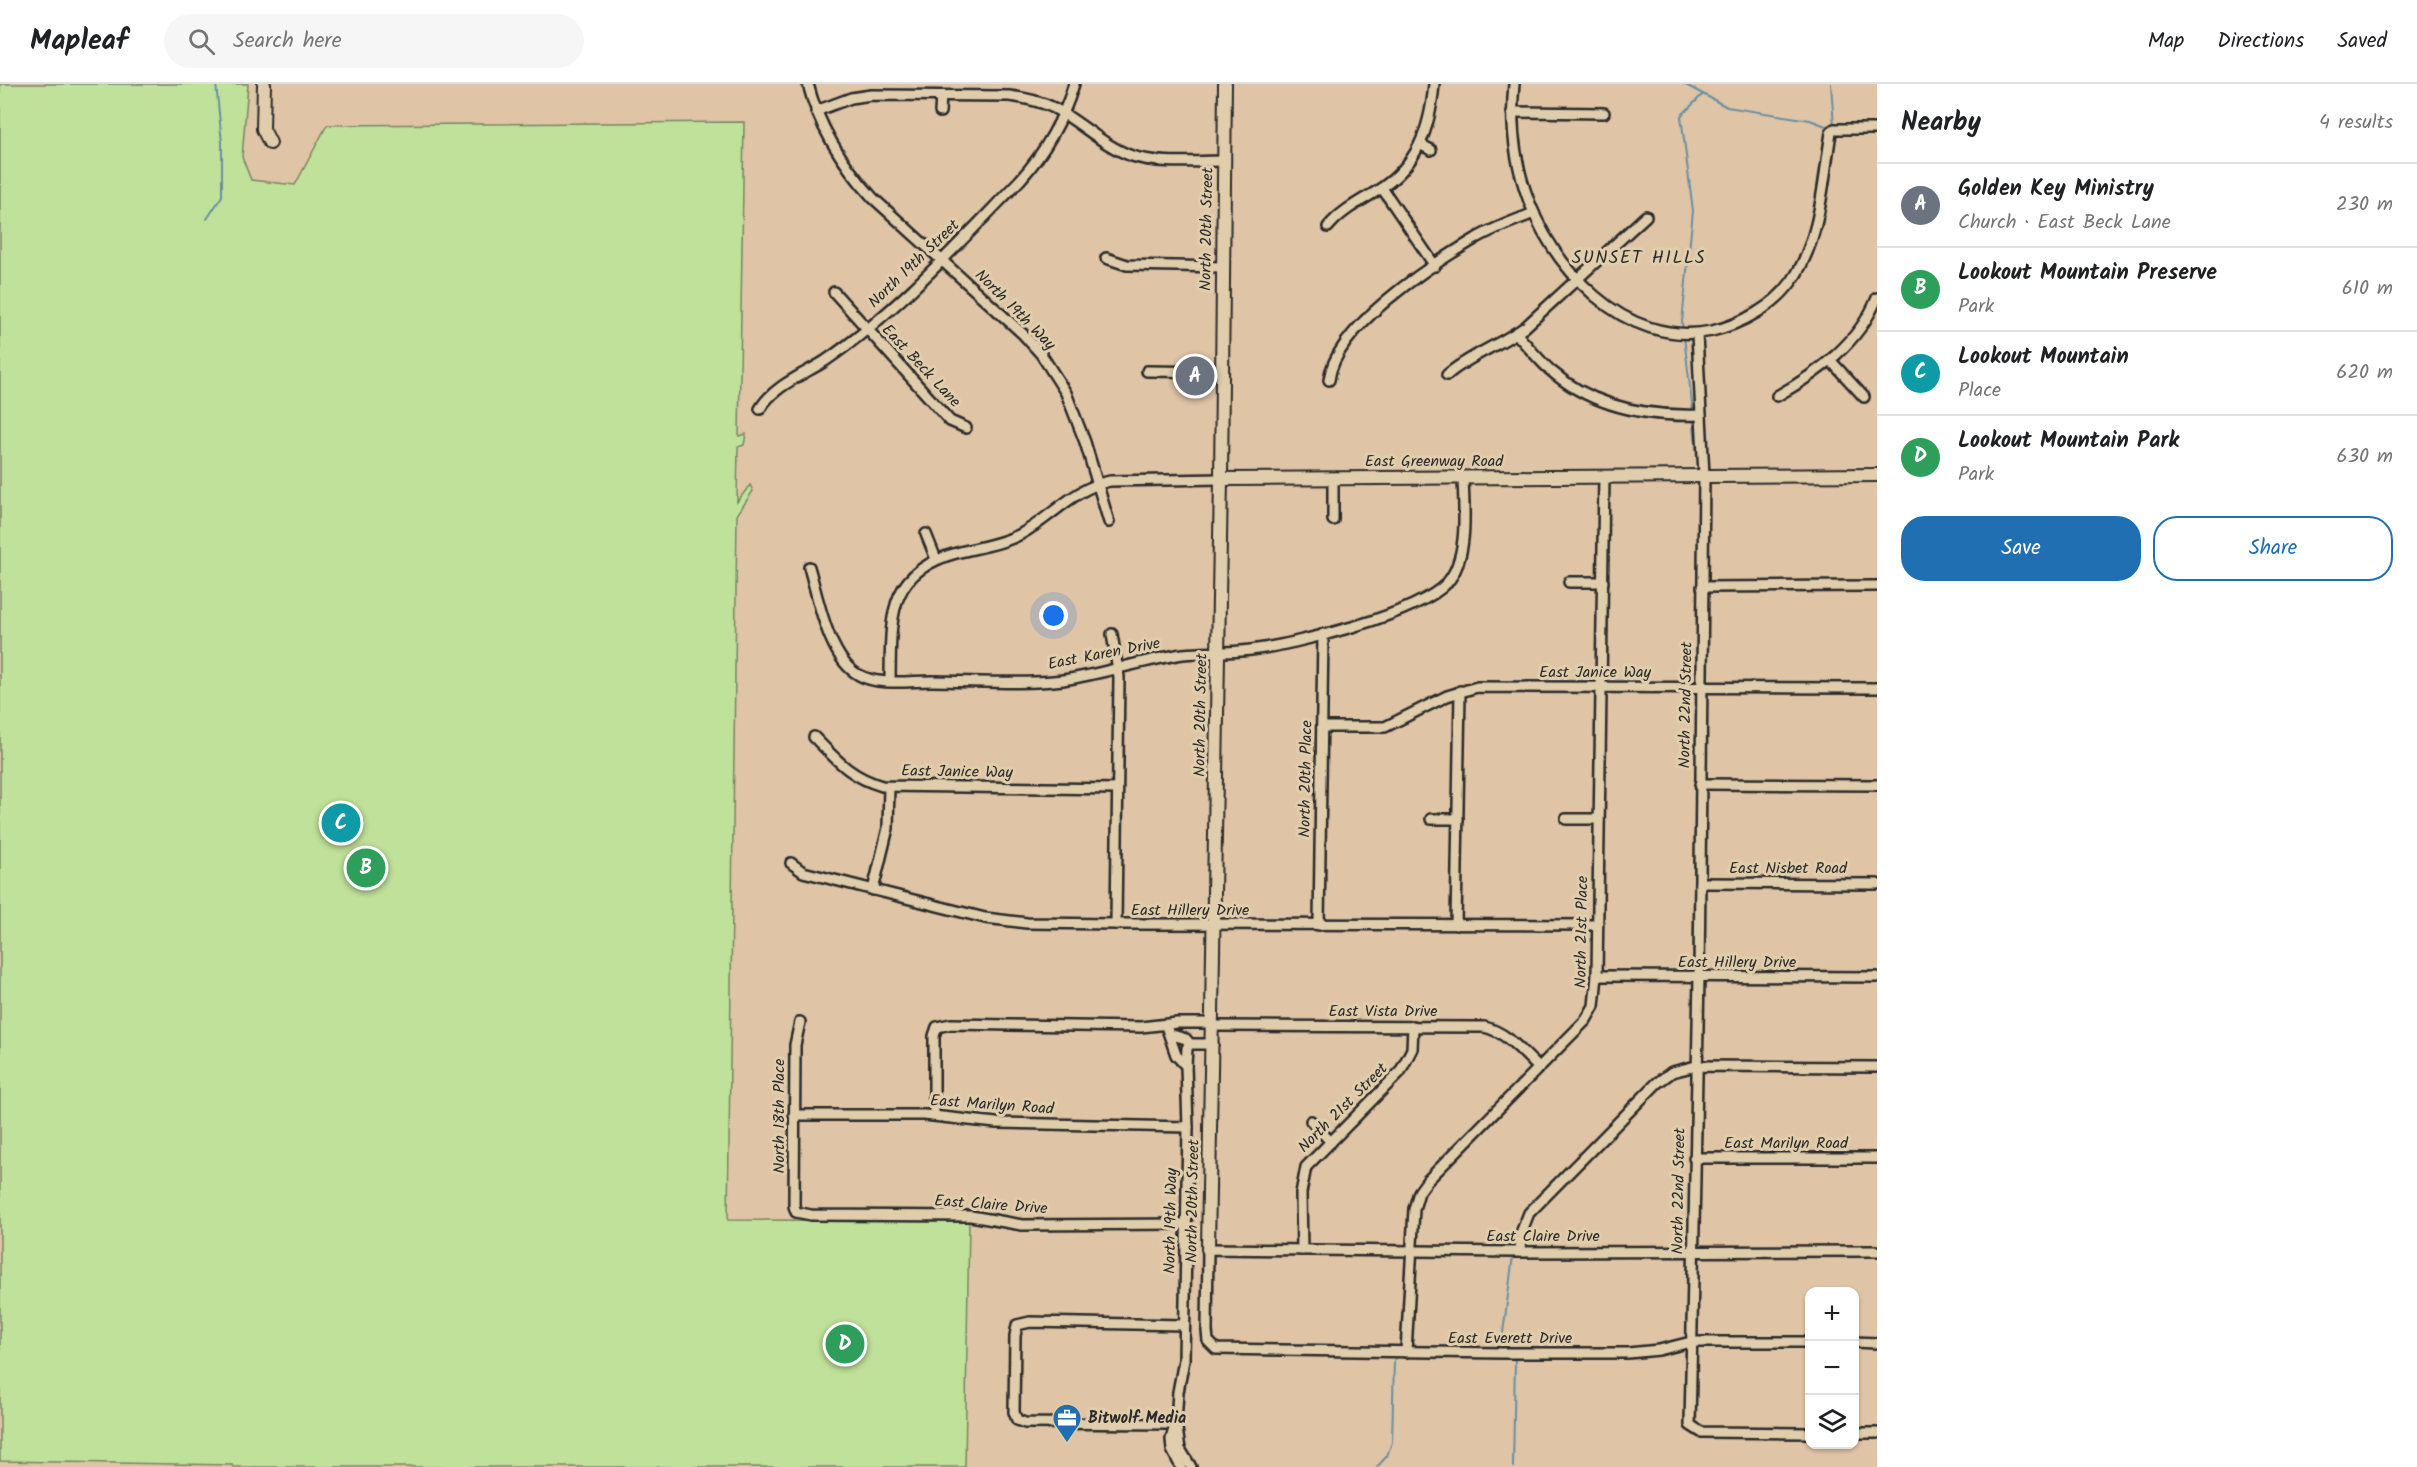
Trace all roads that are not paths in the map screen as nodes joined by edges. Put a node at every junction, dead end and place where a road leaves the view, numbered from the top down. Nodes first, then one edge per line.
1 (264, 84) edge
2 (808, 84) edge
3 (1074, 84) edge
4 (1225, 84) edge
5 (1434, 84) edge
6 (1514, 84) edge
7 (941, 96) junction
8 (816, 111) junction
9 (940, 112) dead end
10 (1512, 112) junction
11 (1604, 113) dead end
12 (1064, 114) junction
13 (1877, 129) edge
14 (270, 143) dead end
15 (1420, 144) junction
16 (1431, 150) dead end
17 (1224, 161) junction
18 (1382, 188) junction
19 (1534, 213) junction
20 (1646, 216) dead end
21 (1328, 227) dead end
22 (1106, 258) dead end
23 (942, 260) junction
24 (1435, 266) junction
25 (1223, 267) junction
26 (1578, 280) junction
27 (834, 292) dead end
28 (1877, 298) edge
29 (1875, 313) edge
30 (867, 330) junction
31 (1516, 333) junction
32 (1697, 334) junction
33 (1831, 361) junction
34 (1147, 371) dead end
35 (1222, 372) junction
36 (1447, 375) dead end
37 (1329, 380) dead end
38 (1777, 396) dead end
39 (1864, 397) dead end
40 (760, 409) dead end
41 (1701, 415) junction
42 (966, 429) dead end
43 (1877, 475) edge
44 (1604, 476) junction
45 (1704, 476) junction
46 (1333, 478) junction
47 (1463, 478) junction
48 (1221, 479) junction
49 (1097, 483) junction
50 (1333, 520) dead end
51 (1109, 522) dead end
52 (926, 534) dead end
53 (936, 559) junction
54 (809, 567) dead end
55 (1569, 582) dead end
56 (1603, 582) junction
57 (1702, 586) junction
58 (1877, 586) edge
59 (1112, 634) dead end
60 (1323, 634) junction
61 (1218, 652) junction
62 (1118, 668) junction
63 (890, 681) junction
64 (1600, 688) junction
65 (1702, 688) junction
66 (1877, 688) edge
67 (1460, 691) junction
68 (1322, 727) junction
69 (814, 737) dead end
70 (1700, 784) junction
71 (1877, 785) edge
72 (889, 787) junction
73 (1117, 789) junction
74 (1431, 819) dead end
75 (1458, 819) junction
76 (1566, 819) dead end
77 (1599, 819) junction
78 (791, 862) dead end
79 (1700, 883) junction
80 (1877, 884) edge
81 (873, 890) junction
82 (1116, 924) junction
83 (1213, 925) junction
84 (1319, 925) junction
85 (1456, 925) junction
86 (1597, 925) junction
87 (1596, 976) junction
88 (1699, 977) junction
89 (1877, 977) edge
90 (800, 1022) dead end
91 (1185, 1023) junction
92 (1213, 1025) junction
93 (1413, 1026) junction
94 (1167, 1030) junction
95 (1186, 1041) junction
96 (1213, 1044) junction
97 (1186, 1066) junction
98 (1695, 1066) junction
99 (1877, 1067) edge
100 (1539, 1068) junction
101 (794, 1115) junction
102 (934, 1116) junction
103 (1311, 1121) dead end
104 (1188, 1127) junction
105 (1331, 1142) junction
106 (1694, 1158) junction
107 (1877, 1158) edge
108 (796, 1212) joint
109 (1185, 1224) junction
110 (1208, 1249) junction
111 (1302, 1250) junction
112 (1411, 1251) junction
113 (1693, 1251) junction
114 (1877, 1251) edge
115 (1520, 1252) junction
116 (1184, 1325) junction
117 (1691, 1342) junction
118 (1805, 1342) edge
119 (1859, 1342) edge
120 (1877, 1342) edge
121 (1211, 1346) joint
122 (1406, 1352) junction
123 (1176, 1422) junction
124 (1805, 1433) edge
125 (1859, 1433) edge
126 (1877, 1433) edge
127 (1181, 1467) edge
128 (1191, 1467) edge

1 - 14 street
2 - 8 street, North 19th Way
3 - 12 street, North 19th Street
4 - 17 street, North 20th Street
5 - 15 street
6 - 10 street
7 - 8 street
7 - 9 street
7 - 12 street
8 - 23 street, North 19th Way
10 - 11 street
10 - 19 street
12 - 17 street
12 - 23 street, North 19th Street
13 - 32 street
15 - 16 street
15 - 18 street
17 - 25 street, North 20th Street
18 - 21 street
18 - 24 street
19 - 24 street
19 - 26 street
20 - 26 street
22 - 25 street
23 - 30 street, North 19th Street
23 - 49 street, North 19th Way
24 - 37 street
25 - 35 street, North 20th Street
26 - 31 street
26 - 32 street
27 - 30 street, East Beck Lane
28 - 29 street
29 - 33 street
30 - 40 street, North 19th Street
30 - 42 street, East Beck Lane
31 - 36 street
31 - 41 street
32 - 41 street, North 22nd Street
33 - 38 street
33 - 39 street
34 - 35 street
35 - 48 street, North 20th Street
41 - 45 street, North 22nd Street
43 - 45 street, East Greenway Road
44 - 45 street, East Greenway Road
44 - 47 street, East Greenway Road
44 - 56 street, North 21st Place
45 - 57 street, North 22nd Street
46 - 47 street, East Greenway Road
46 - 48 street, East Greenway Road
46 - 50 street
47 - 60 street, East Karen Drive
48 - 49 street, East Greenway Road
48 - 61 street, North 20th Street
49 - 51 street, North 19th Way
49 - 53 street, East Greenway Road
52 - 53 street
53 - 63 street
54 - 63 street, East Karen Drive
55 - 56 street
56 - 64 street, North 21st Place
57 - 58 street
57 - 65 street, North 22nd Street
59 - 62 street
60 - 61 street, East Karen Drive
60 - 68 street, North 20th Place
61 - 62 street, East Karen Drive
61 - 83 street, North 20th Street
62 - 63 street, East Karen Drive
62 - 73 street
64 - 65 street, East Janice Way
64 - 67 street, East Janice Way
64 - 77 street, North 21st Place
65 - 66 street, East Janice Way
65 - 70 street, North 22nd Street
67 - 68 street, East Janice Way
67 - 75 street
68 - 84 street, North 20th Place
69 - 72 street, East Janice Way
70 - 71 street
70 - 79 street, North 22nd Street
72 - 73 street, East Janice Way
72 - 81 street
73 - 82 street
74 - 75 street
75 - 85 street
76 - 77 street
77 - 86 street, North 21st Place
78 - 81 street, East Hillery Drive
79 - 80 street, East Nisbet Road
79 - 88 street, North 22nd Street
81 - 82 street, East Hillery Drive
82 - 83 street, East Hillery Drive
83 - 84 street, East Hillery Drive
83 - 92 street, North 20th Street
84 - 85 street, East Hillery Drive
85 - 86 street, East Hillery Drive
86 - 87 street, North 21st Place
87 - 88 street, East Hillery Drive
87 - 100 street, North 21st Place
88 - 89 street, East Hillery Drive
88 - 98 street, North 22nd Street
90 - 101 street, North 18th Place
91 - 92 street, East Vista Drive
91 - 94 street, East Vista Drive
91 - 95 street
92 - 93 street, East Vista Drive
92 - 96 street, North 20th Street
93 - 100 street, East Vista Drive
93 - 105 street, North 21st Street
94 - 95 street, East Vista Drive
94 - 97 street, North 19th Way
94 - 102 street, East Vista Drive
95 - 96 street, East Vista Drive
95 - 97 street
96 - 110 street, North 20th Street
97 - 104 street, North 19th Way
98 - 99 street
98 - 106 street, North 22nd Street
98 - 115 street
100 - 112 street, North 21st Place
101 - 102 street, East Marilyn Road
101 - 108 street, North 18th Place
102 - 104 street, East Marilyn Road
103 - 105 street
104 - 109 street, North 19th Way
105 - 111 street, North 21st Street
106 - 107 street, East Marilyn Road
106 - 113 street, North 22nd Street
108 - 109 street, East Claire Drive
109 - 116 street, North 19th Way
110 - 111 street, East Claire Drive
110 - 121 street, North 20th Street
111 - 112 street, East Claire Drive
112 - 115 street, East Claire Drive
112 - 122 street, North 21st Place
113 - 114 street, East Claire Drive
113 - 115 street, East Claire Drive
113 - 117 street, North 22nd Street
116 - 123 street, North 19th Way
116 - 123 street
117 - 118 street, East Everett Drive
117 - 122 street, East Everett Drive
117 - 124 street, North 22nd Street
119 - 120 street
121 - 122 street, East Everett Drive
123 - 127 street, North 19th Way
123 - 128 street, North 19th Way
125 - 126 street

